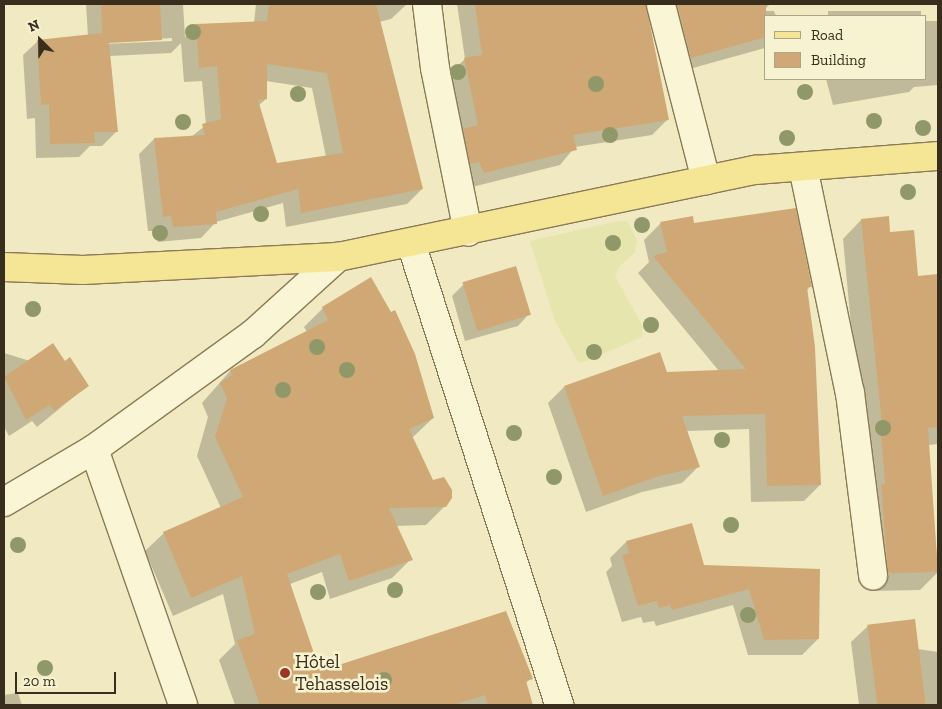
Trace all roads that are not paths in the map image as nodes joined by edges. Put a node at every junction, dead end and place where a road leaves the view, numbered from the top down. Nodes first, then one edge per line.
1 (427, 4) edge
2 (661, 5) edge
3 (938, 156) edge
4 (803, 167) junction
5 (706, 180) junction
6 (468, 232) junction
7 (412, 243) junction
8 (338, 257) junction
9 (4, 267) edge
10 (94, 449) junction
11 (4, 502) edge
12 (873, 576) dead end
13 (183, 705) edge
14 (559, 705) edge

1 - 6 street
2 - 5 street
3 - 4 main road
4 - 5 main road
4 - 12 street
5 - 6 main road
6 - 7 main road
7 - 8 main road
7 - 14 street
8 - 9 main road
8 - 10 street
10 - 11 street
10 - 13 street

